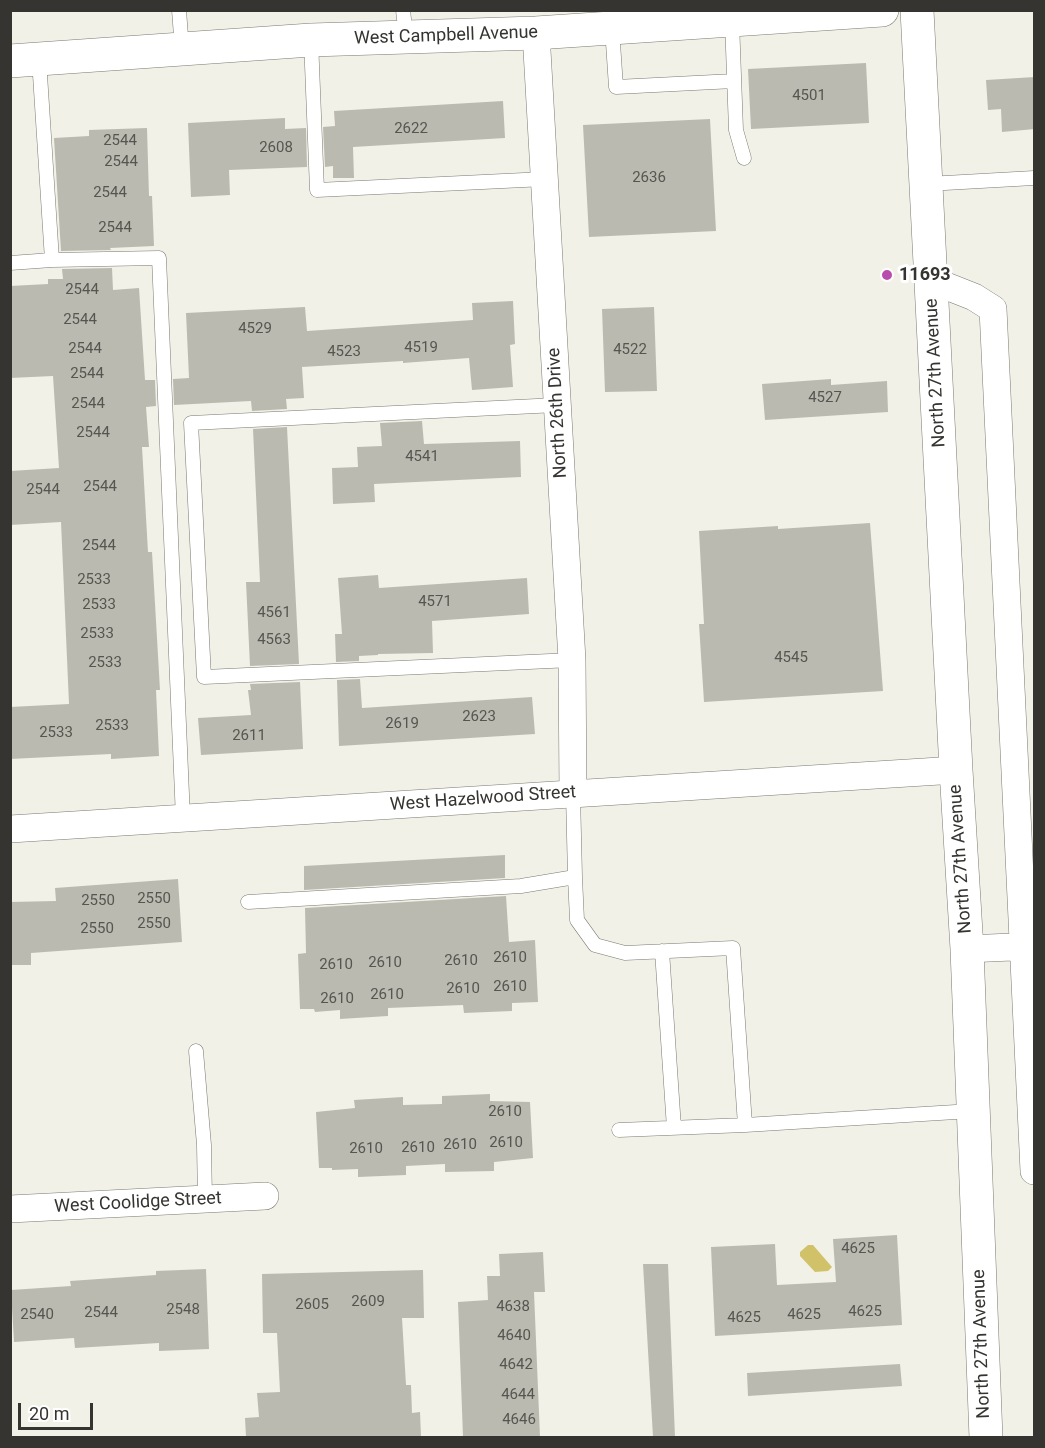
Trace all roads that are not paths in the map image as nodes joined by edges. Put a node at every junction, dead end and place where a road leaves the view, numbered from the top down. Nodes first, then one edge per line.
1 (178, 10) edge
2 (882, 10) edge
3 (918, 10) edge
4 (818, 13) edge
5 (742, 17) edge
6 (605, 22) edge
7 (405, 24) edge
8 (536, 33) junction
9 (310, 40) junction
10 (182, 49) junction
11 (25, 60) edge
12 (734, 81) junction
13 (744, 158) dead end
14 (1035, 178) edge
15 (545, 179) junction
16 (927, 184) junction
17 (52, 260) junction
18 (10, 263) edge
19 (931, 280) junction
20 (557, 405) junction
21 (572, 660) junction
22 (956, 770) junction
23 (573, 794) junction
24 (183, 818) junction
25 (10, 829) edge
26 (575, 877) junction
27 (248, 902) dead end
28 (1030, 946) edge
29 (967, 949) junction
30 (662, 951) junction
31 (196, 1051) dead end
32 (972, 1110) junction
33 (746, 1125) junction
34 (674, 1128) junction
35 (619, 1130) dead end
36 (1035, 1172) edge
37 (265, 1196) dead end
38 (205, 1199) junction
39 (10, 1209) edge
40 (986, 1437) edge

1 - 10 lane
2 - 4 main road, West Campbell Avenue
3 - 16 main road, North 27th Avenue
4 - 5 main road, West Campbell Avenue
5 - 6 main road, West Campbell Avenue
5 - 12 lane
6 - 8 main road, West Campbell Avenue
6 - 12 lane
7 - 8 main road, West Campbell Avenue
7 - 9 main road, West Campbell Avenue
8 - 15 street, North 26th Drive
9 - 10 main road, West Campbell Avenue
9 - 15 lane
10 - 11 main road, West Campbell Avenue
11 - 17 lane
12 - 13 lane
14 - 16 lane
15 - 20 street, North 26th Drive
16 - 19 main road, North 27th Avenue
17 - 18 lane
17 - 24 lane
19 - 22 main road, North 27th Avenue
19 - 28 street, North 27th Avenue
20 - 21 street, North 26th Drive
20 - 21 lane
21 - 23 street, North 26th Drive
22 - 23 street, West Hazelwood Street
22 - 29 main road, North 27th Avenue
23 - 24 street, West Hazelwood Street
23 - 26 lane
24 - 25 street, West Hazelwood Street
26 - 27 lane
26 - 30 lane
28 - 29 street
28 - 36 street, North 27th Avenue
29 - 32 main road, North 27th Avenue
30 - 33 lane
30 - 34 lane
31 - 38 lane
32 - 33 lane
32 - 40 main road, North 27th Avenue
33 - 34 lane
34 - 35 lane
37 - 38 street, West Coolidge Street
38 - 39 street, West Coolidge Street

